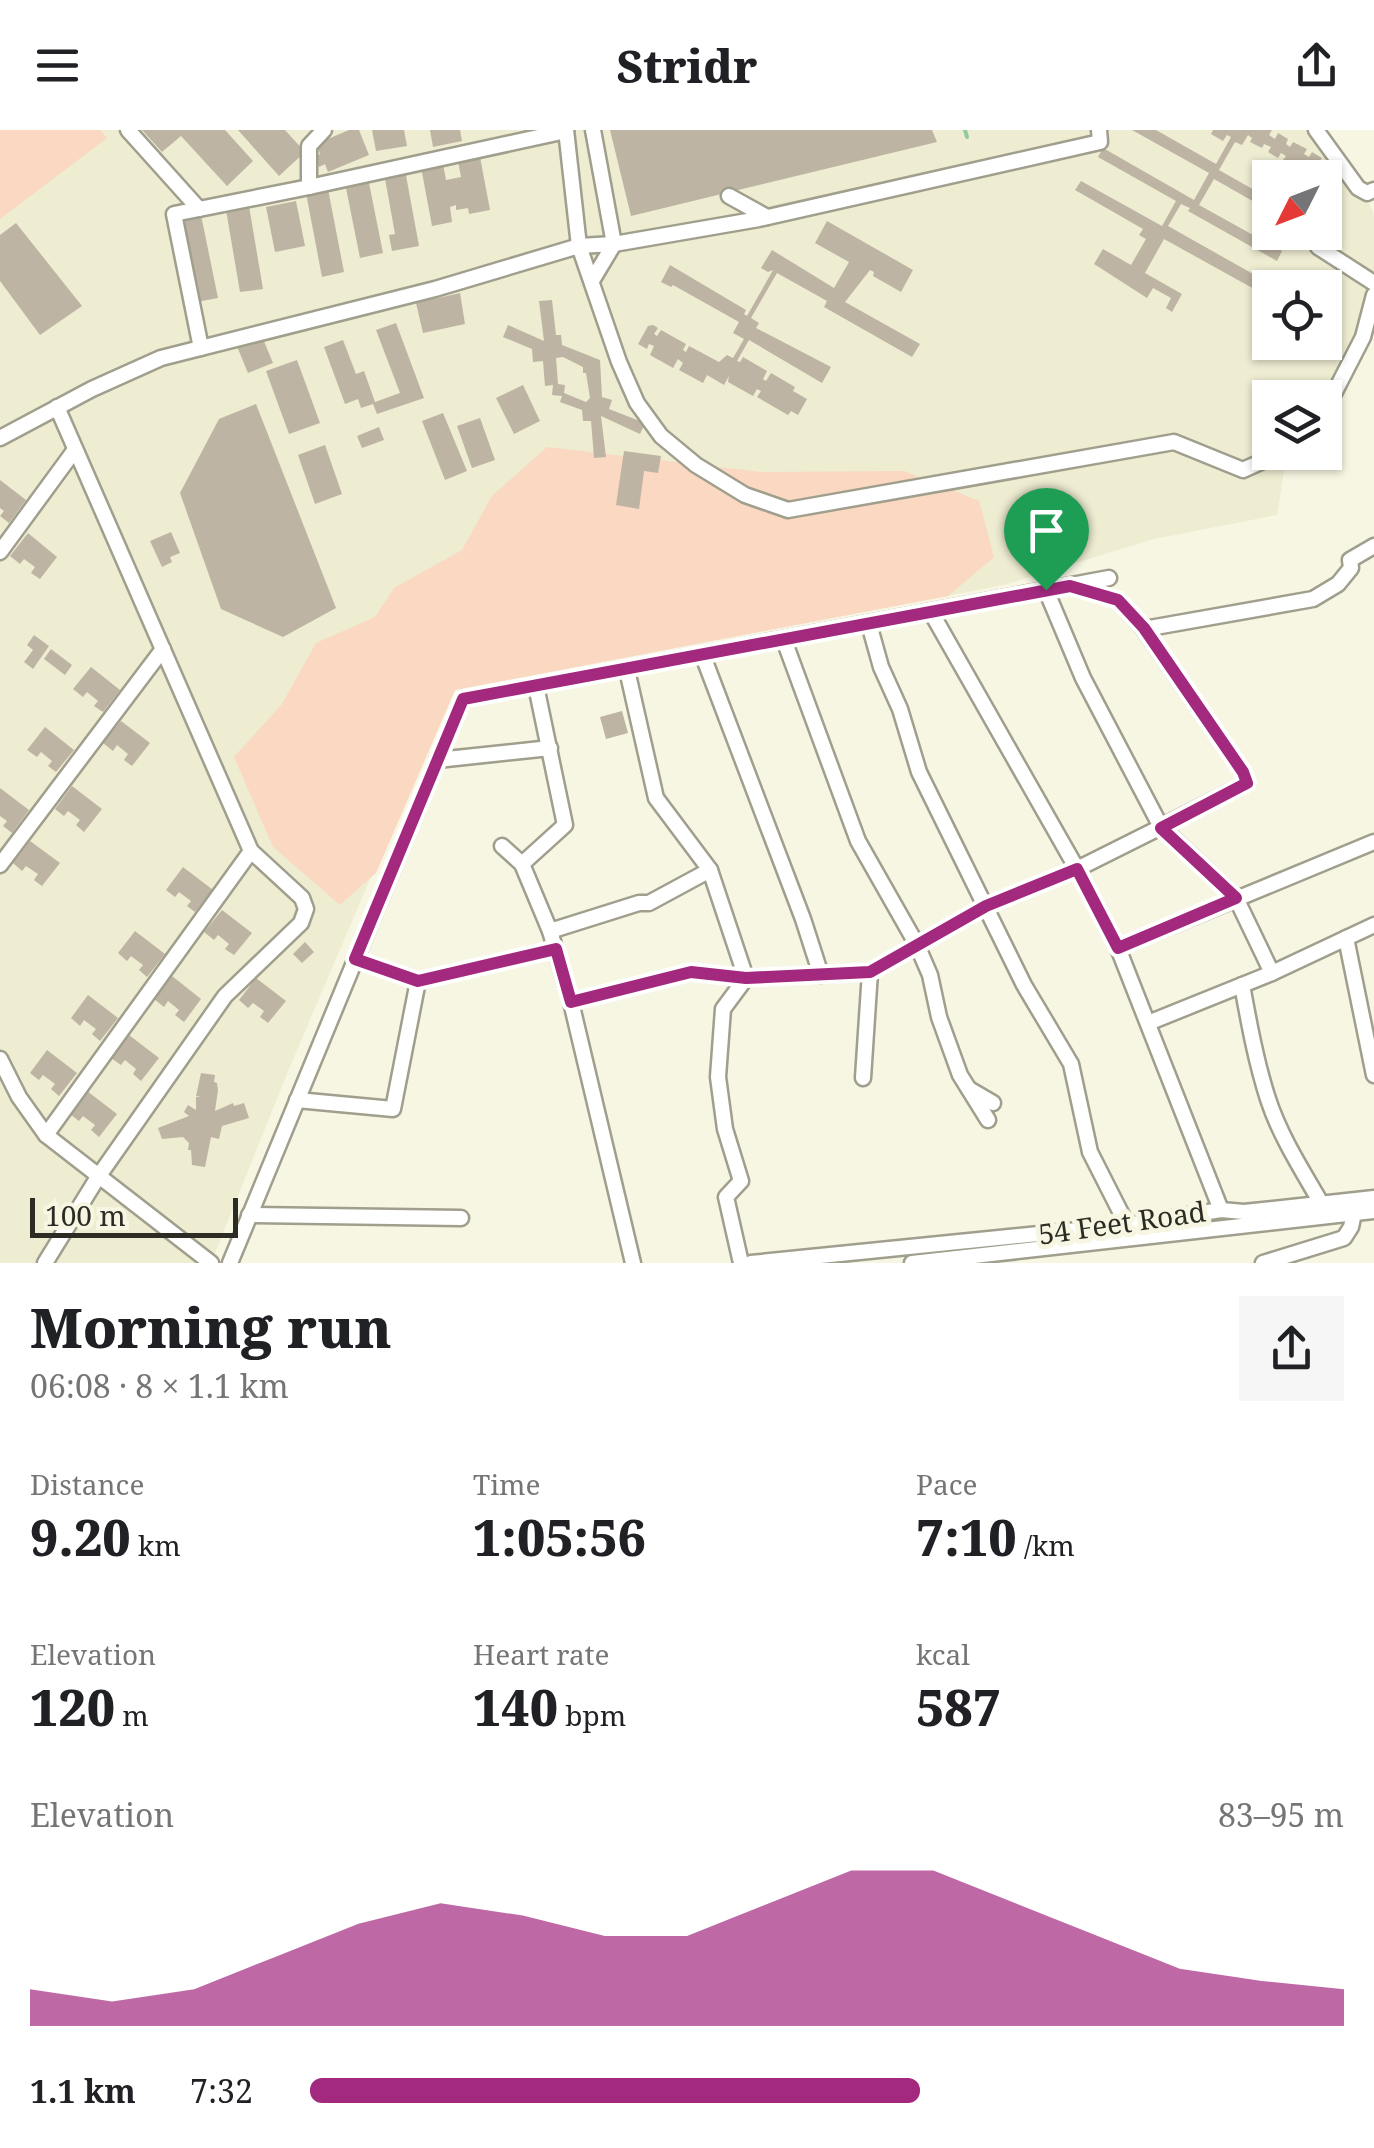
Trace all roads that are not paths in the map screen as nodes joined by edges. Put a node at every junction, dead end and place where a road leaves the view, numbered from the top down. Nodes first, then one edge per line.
1 (128, 130) edge
2 (324, 130) edge
3 (566, 130) edge
4 (592, 130) edge
5 (1099, 130) edge
6 (1316, 130) edge
7 (308, 187) junction
8 (1374, 190) edge
9 (729, 196) dead end
10 (198, 209) junction
11 (767, 217) junction
12 (614, 244) junction
13 (579, 246) junction
14 (1321, 250) edge
15 (593, 279) junction
16 (1374, 283) edge
17 (1374, 295) edge
18 (201, 348) junction
19 (1341, 380) edge
20 (57, 407) junction
21 (0, 438) edge
22 (74, 451) junction
23 (1252, 466) edge
24 (1374, 546) edge
25 (0, 552) edge
26 (1108, 578) dead end
27 (1070, 586) junction
28 (1046, 590) junction
29 (930, 612) junction
30 (869, 624) junction
31 (1144, 628) junction
32 (784, 640) junction
33 (163, 649) junction
34 (703, 656) junction
35 (627, 670) junction
36 (536, 686) junction
37 (550, 748) junction
38 (438, 760) junction
39 (1161, 828) junction
40 (1374, 842) edge
41 (502, 846) dead end
42 (252, 851) junction
43 (522, 864) junction
44 (0, 866) edge
45 (1077, 869) junction
46 (710, 870) junction
47 (1236, 898) junction
48 (986, 906) junction
49 (1374, 925) edge
50 (550, 931) junction
51 (1346, 938) junction
52 (918, 945) junction
53 (1118, 948) junction
54 (556, 949) junction
55 (355, 959) junction
56 (870, 972) junction
57 (1272, 973) junction
58 (821, 975) junction
59 (746, 978) junction
60 (418, 981) junction
61 (1242, 984) junction
62 (571, 1002) junction
63 (1148, 1023) junction
64 (0, 1060) edge
65 (1374, 1075) edge
66 (863, 1078) dead end
67 (968, 1089) junction
68 (297, 1100) junction
69 (994, 1103) dead end
70 (988, 1120) dead end
71 (46, 1134) junction
72 (98, 1176) junction
73 (1374, 1198) edge
74 (1320, 1204) junction
75 (1221, 1210) junction
76 (1374, 1210) edge
77 (1354, 1212) junction
78 (249, 1215) junction
79 (461, 1218) dead end
80 (1127, 1224) junction
81 (902, 1256) edge
82 (45, 1263) edge
83 (211, 1263) edge
84 (230, 1263) edge
85 (633, 1263) edge
86 (741, 1263) edge
87 (751, 1263) edge
88 (912, 1263) edge
89 (1262, 1263) edge

1 - 10 street
2 - 7 street
3 - 7 street
3 - 13 street
4 - 12 street
5 - 11 street
6 - 8 street
7 - 10 street
9 - 11 street
10 - 18 street
11 - 12 street
12 - 13 street
12 - 15 street
13 - 15 street
13 - 18 street
14 - 16 street
15 - 23 street
17 - 19 street
18 - 20 street
20 - 21 street
20 - 22 street
22 - 25 street
22 - 33 street
24 - 31 street
26 - 27 street
27 - 28 street
27 - 31 street
28 - 29 street
28 - 39 street
29 - 30 street
29 - 45 street
30 - 32 street
30 - 48 street
31 - 39 street
32 - 34 street
32 - 52 street
33 - 42 street
33 - 44 street
34 - 35 street
34 - 58 street
35 - 36 street
35 - 46 street
36 - 37 street
36 - 38 street
37 - 38 street
37 - 43 street
38 - 55 street
39 - 45 street
39 - 47 street
40 - 47 street
41 - 43 street
42 - 71 street
42 - 72 street
43 - 50 street
45 - 48 street
45 - 53 street
46 - 50 street
46 - 59 street
47 - 53 street
47 - 57 street
48 - 52 street
48 - 80 street
49 - 51 street
50 - 54 street
51 - 57 street
51 - 65 street
52 - 56 street
52 - 67 street
53 - 63 street
54 - 60 street
54 - 62 street
55 - 60 street
55 - 68 street
56 - 58 street
56 - 66 street
57 - 61 street
58 - 59 street
59 - 62 street
59 - 86 street
60 - 68 street
61 - 63 street
61 - 74 street
62 - 85 street
63 - 75 street
64 - 71 street
67 - 69 street
67 - 70 street
68 - 78 street
71 - 72 street
72 - 82 street
72 - 83 street
73 - 74 street, 54 Feet Road
74 - 75 street, 54 Feet Road
75 - 80 street, 54 Feet Road
76 - 77 street, 54 Feet Road
77 - 88 street, 54 Feet Road
77 - 89 street
78 - 79 street
78 - 84 street
80 - 81 street, 54 Feet Road
81 - 87 street, 54 Feet Road

